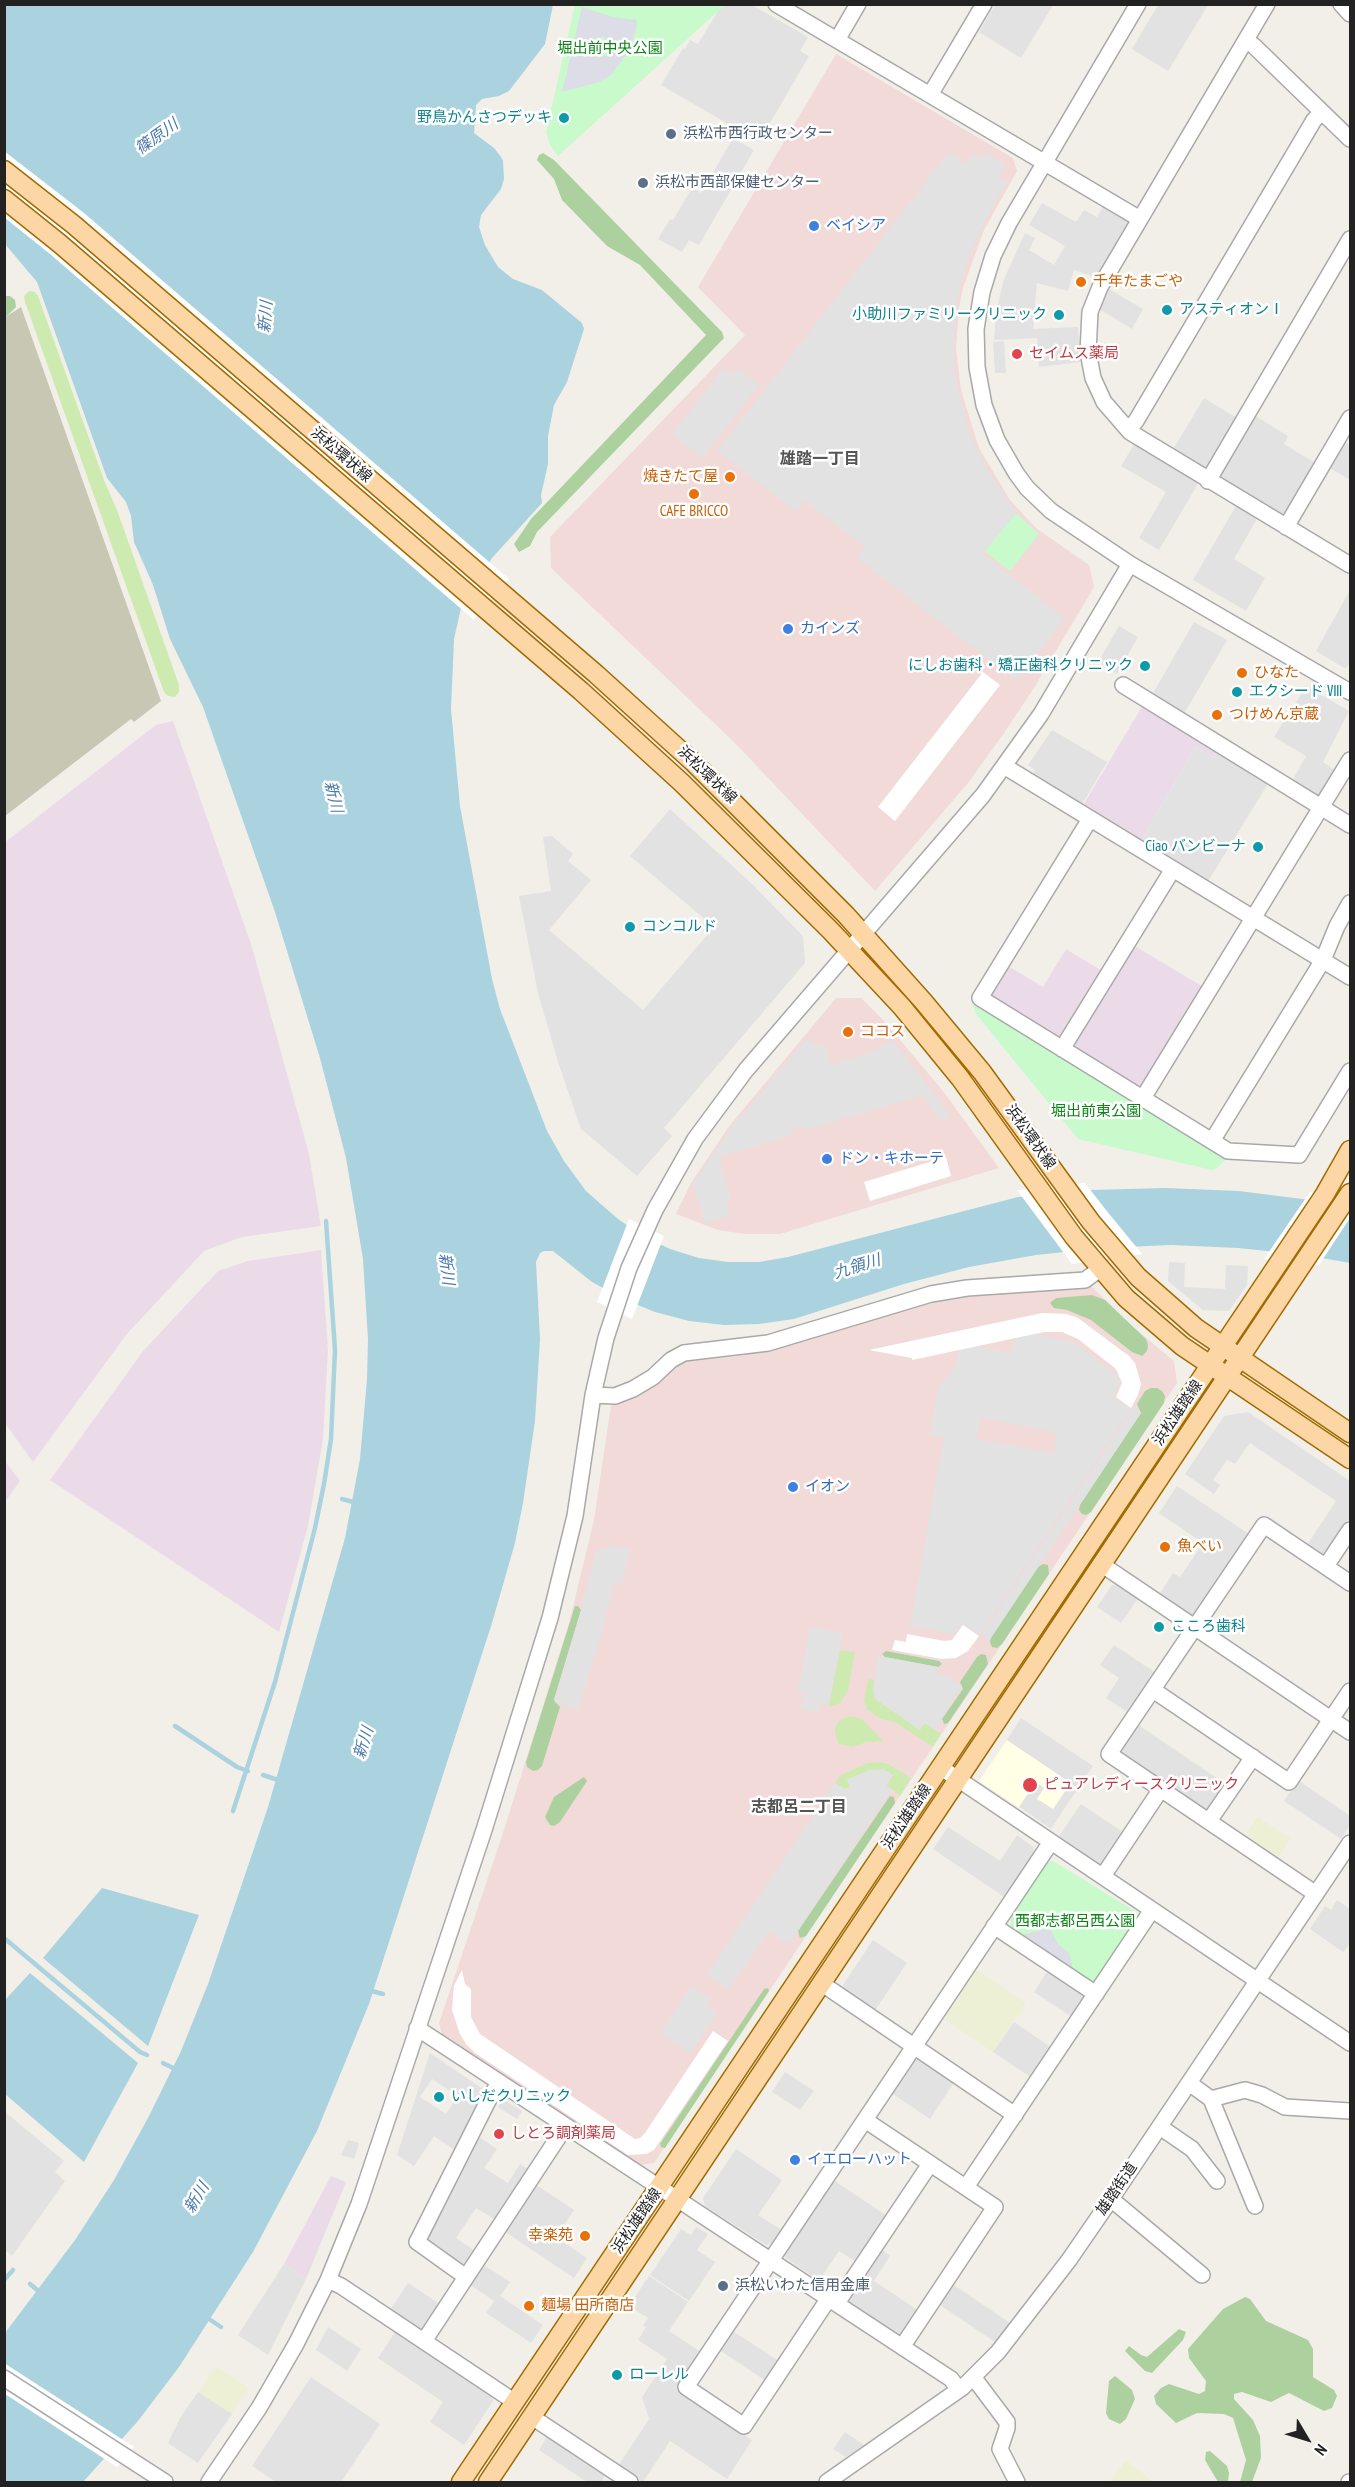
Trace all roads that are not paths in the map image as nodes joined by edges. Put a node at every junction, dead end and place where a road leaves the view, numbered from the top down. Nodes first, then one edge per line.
1 (776, 4) edge
2 (858, 4) edge
3 (984, 4) edge
4 (1138, 4) edge
5 (1267, 4) edge
6 (1341, 4) edge
7 (1350, 14) edge
8 (837, 40) junction
9 (1246, 40) junction
10 (930, 95) junction
11 (1322, 112) junction
12 (1350, 139) edge
13 (1044, 163) junction
14 (4, 170) edge
15 (4, 199) edge
16 (1140, 219) junction
17 (1350, 239) edge
18 (1350, 418) edge
19 (1128, 430) junction
20 (1208, 481) junction
21 (1286, 527) junction
22 (1130, 564) junction
23 (1350, 565) edge
24 (1123, 685) dead end
25 (1350, 692) edge
26 (1350, 760) edge
27 (1004, 766) junction
28 (1322, 807) junction
29 (1090, 819) junction
30 (1350, 825) edge
31 (1173, 869) junction
32 (1350, 903) edge
33 (1254, 918) junction
34 (863, 934) junction
35 (850, 950) junction
36 (1323, 960) junction
37 (1350, 977) edge
38 (1062, 1049) junction
39 (1350, 1071) edge
40 (1143, 1098) junction
41 (1212, 1141) junction
42 (1350, 1150) edge
43 (1349, 1196) edge
44 (1097, 1265) junction
45 (1222, 1346) junction
46 (1240, 1358) junction
47 (1210, 1365) junction
48 (1228, 1376) junction
49 (593, 1395) junction
50 (1350, 1433) edge
51 (1350, 1459) edge
52 (1350, 1530) edge
53 (1101, 1564) junction
54 (1326, 1566) junction
55 (1350, 1583) edge
56 (1195, 1627) junction
57 (1153, 1690) junction
58 (1350, 1691) edge
59 (1332, 1719) junction
60 (1350, 1732) edge
61 (1252, 1757) junction
62 (940, 1767) junction
63 (957, 1778) junction
64 (1161, 1789) junction
65 (1209, 1821) junction
66 (1051, 1842) junction
67 (1350, 1843) edge
68 (1103, 1876) junction
69 (1316, 1894) junction
70 (1152, 1910) junction
71 (994, 1926) junction
72 (1258, 1981) junction
73 (821, 1983) junction
74 (1095, 1994) junction
75 (417, 2028) junction
76 (1350, 2043) edge
77 (914, 2046) junction
78 (499, 2083) junction
79 (1189, 2083) junction
80 (1211, 2099) junction
81 (1350, 2111) edge
82 (1015, 2115) junction
83 (865, 2120) junction
84 (565, 2127) junction
85 (1160, 2127) junction
86 (930, 2164) junction
87 (1217, 2181) dead end
88 (966, 2187) junction
89 (658, 2189) junction
90 (1111, 2199) junction
91 (676, 2200) junction
92 (1255, 2206) dead end
93 (771, 2261) junction
94 (1202, 2275) dead end
95 (466, 2277) junction
96 (328, 2280) junction
97 (833, 2301) junction
98 (424, 2341) junction
99 (902, 2347) junction
100 (4, 2378) edge
101 (974, 2378) junction
102 (959, 2390) junction
103 (515, 2402) junction
104 (532, 2417) junction
105 (165, 2482) edge
106 (209, 2482) edge
107 (461, 2482) edge
108 (488, 2482) edge
109 (630, 2482) edge
110 (827, 2482) edge
111 (1017, 2482) edge

1 - 8 street
2 - 8 street
3 - 10 street
4 - 13 street
5 - 9 street
6 - 7 street
8 - 10 street
9 - 11 street
9 - 16 street
10 - 13 street
11 - 12 street
11 - 19 street
13 - 16 street
13 - 22 street
14 - 34 main road, 浜松環状線
15 - 35 main road, 浜松環状線
16 - 19 street
17 - 20 street
18 - 21 street
19 - 20 street
20 - 21 street
21 - 23 street
22 - 25 street
22 - 27 street
24 - 28 street
26 - 28 street
27 - 29 street
27 - 34 street
28 - 30 street
28 - 33 street
29 - 31 street
29 - 38 street
31 - 33 street
31 - 38 street
32 - 36 street
33 - 36 street
33 - 40 street
34 - 35 street
34 - 45 main road, 浜松環状線
35 - 44 main road, 浜松環状線
35 - 49 street
36 - 37 street
36 - 41 street
38 - 40 street
39 - 41 street
40 - 41 street
42 - 45 main road, 浜松雄踏線
43 - 46 main road, 浜松雄踏線
44 - 47 main road, 浜松環状線
44 - 49 street
45 - 46 main road, 浜松環状線
45 - 47 main road, 浜松雄踏線
46 - 48 main road, 浜松雄踏線
46 - 50 main road, 浜松環状線
47 - 48 main road, 浜松環状線
47 - 62 main road, 浜松雄踏線
48 - 51 main road, 浜松環状線
48 - 53 main road, 浜松雄踏線
49 - 75 street
52 - 54 street
53 - 56 street
53 - 63 main road, 浜松雄踏線
54 - 55 street
54 - 56 street
56 - 57 street
56 - 59 street
57 - 61 street
57 - 64 street
58 - 59 street
59 - 60 street
59 - 61 street
61 - 65 street
62 - 63 street
62 - 89 main road, 浜松雄踏線
63 - 66 street
63 - 73 main road, 浜松雄踏線
64 - 65 street
64 - 68 street
65 - 69 street
66 - 68 street
66 - 71 street
67 - 69 street, 雄踏街道
68 - 70 street
69 - 72 street, 雄踏街道
70 - 72 street
70 - 74 street
71 - 74 street
71 - 77 street
72 - 76 street
72 - 79 street, 雄踏街道
73 - 77 street
73 - 91 main road, 浜松雄踏線
74 - 82 street
75 - 78 street
75 - 96 street
77 - 82 street
77 - 83 street
78 - 84 street
78 - 95 street
79 - 80 street
79 - 85 street, 雄踏街道
80 - 81 street
80 - 92 street
82 - 88 street
83 - 86 street
83 - 93 street
84 - 89 street
84 - 95 street
85 - 87 street
85 - 90 street, 雄踏街道
86 - 88 street
86 - 97 street
88 - 99 street
89 - 91 street
89 - 103 main road, 浜松雄踏線
90 - 94 street
90 - 101 street, 雄踏街道
91 - 93 street
91 - 104 main road, 浜松雄踏線
93 - 97 street
93 - 97 street
95 - 98 street
96 - 98 street
96 - 106 street
97 - 99 street
98 - 103 street
99 - 102 street
100 - 105 street
101 - 102 street, 雄踏街道
101 - 111 street
102 - 110 street, 雄踏街道
103 - 107 main road, 浜松雄踏線
104 - 108 main road, 浜松雄踏線
104 - 109 street

